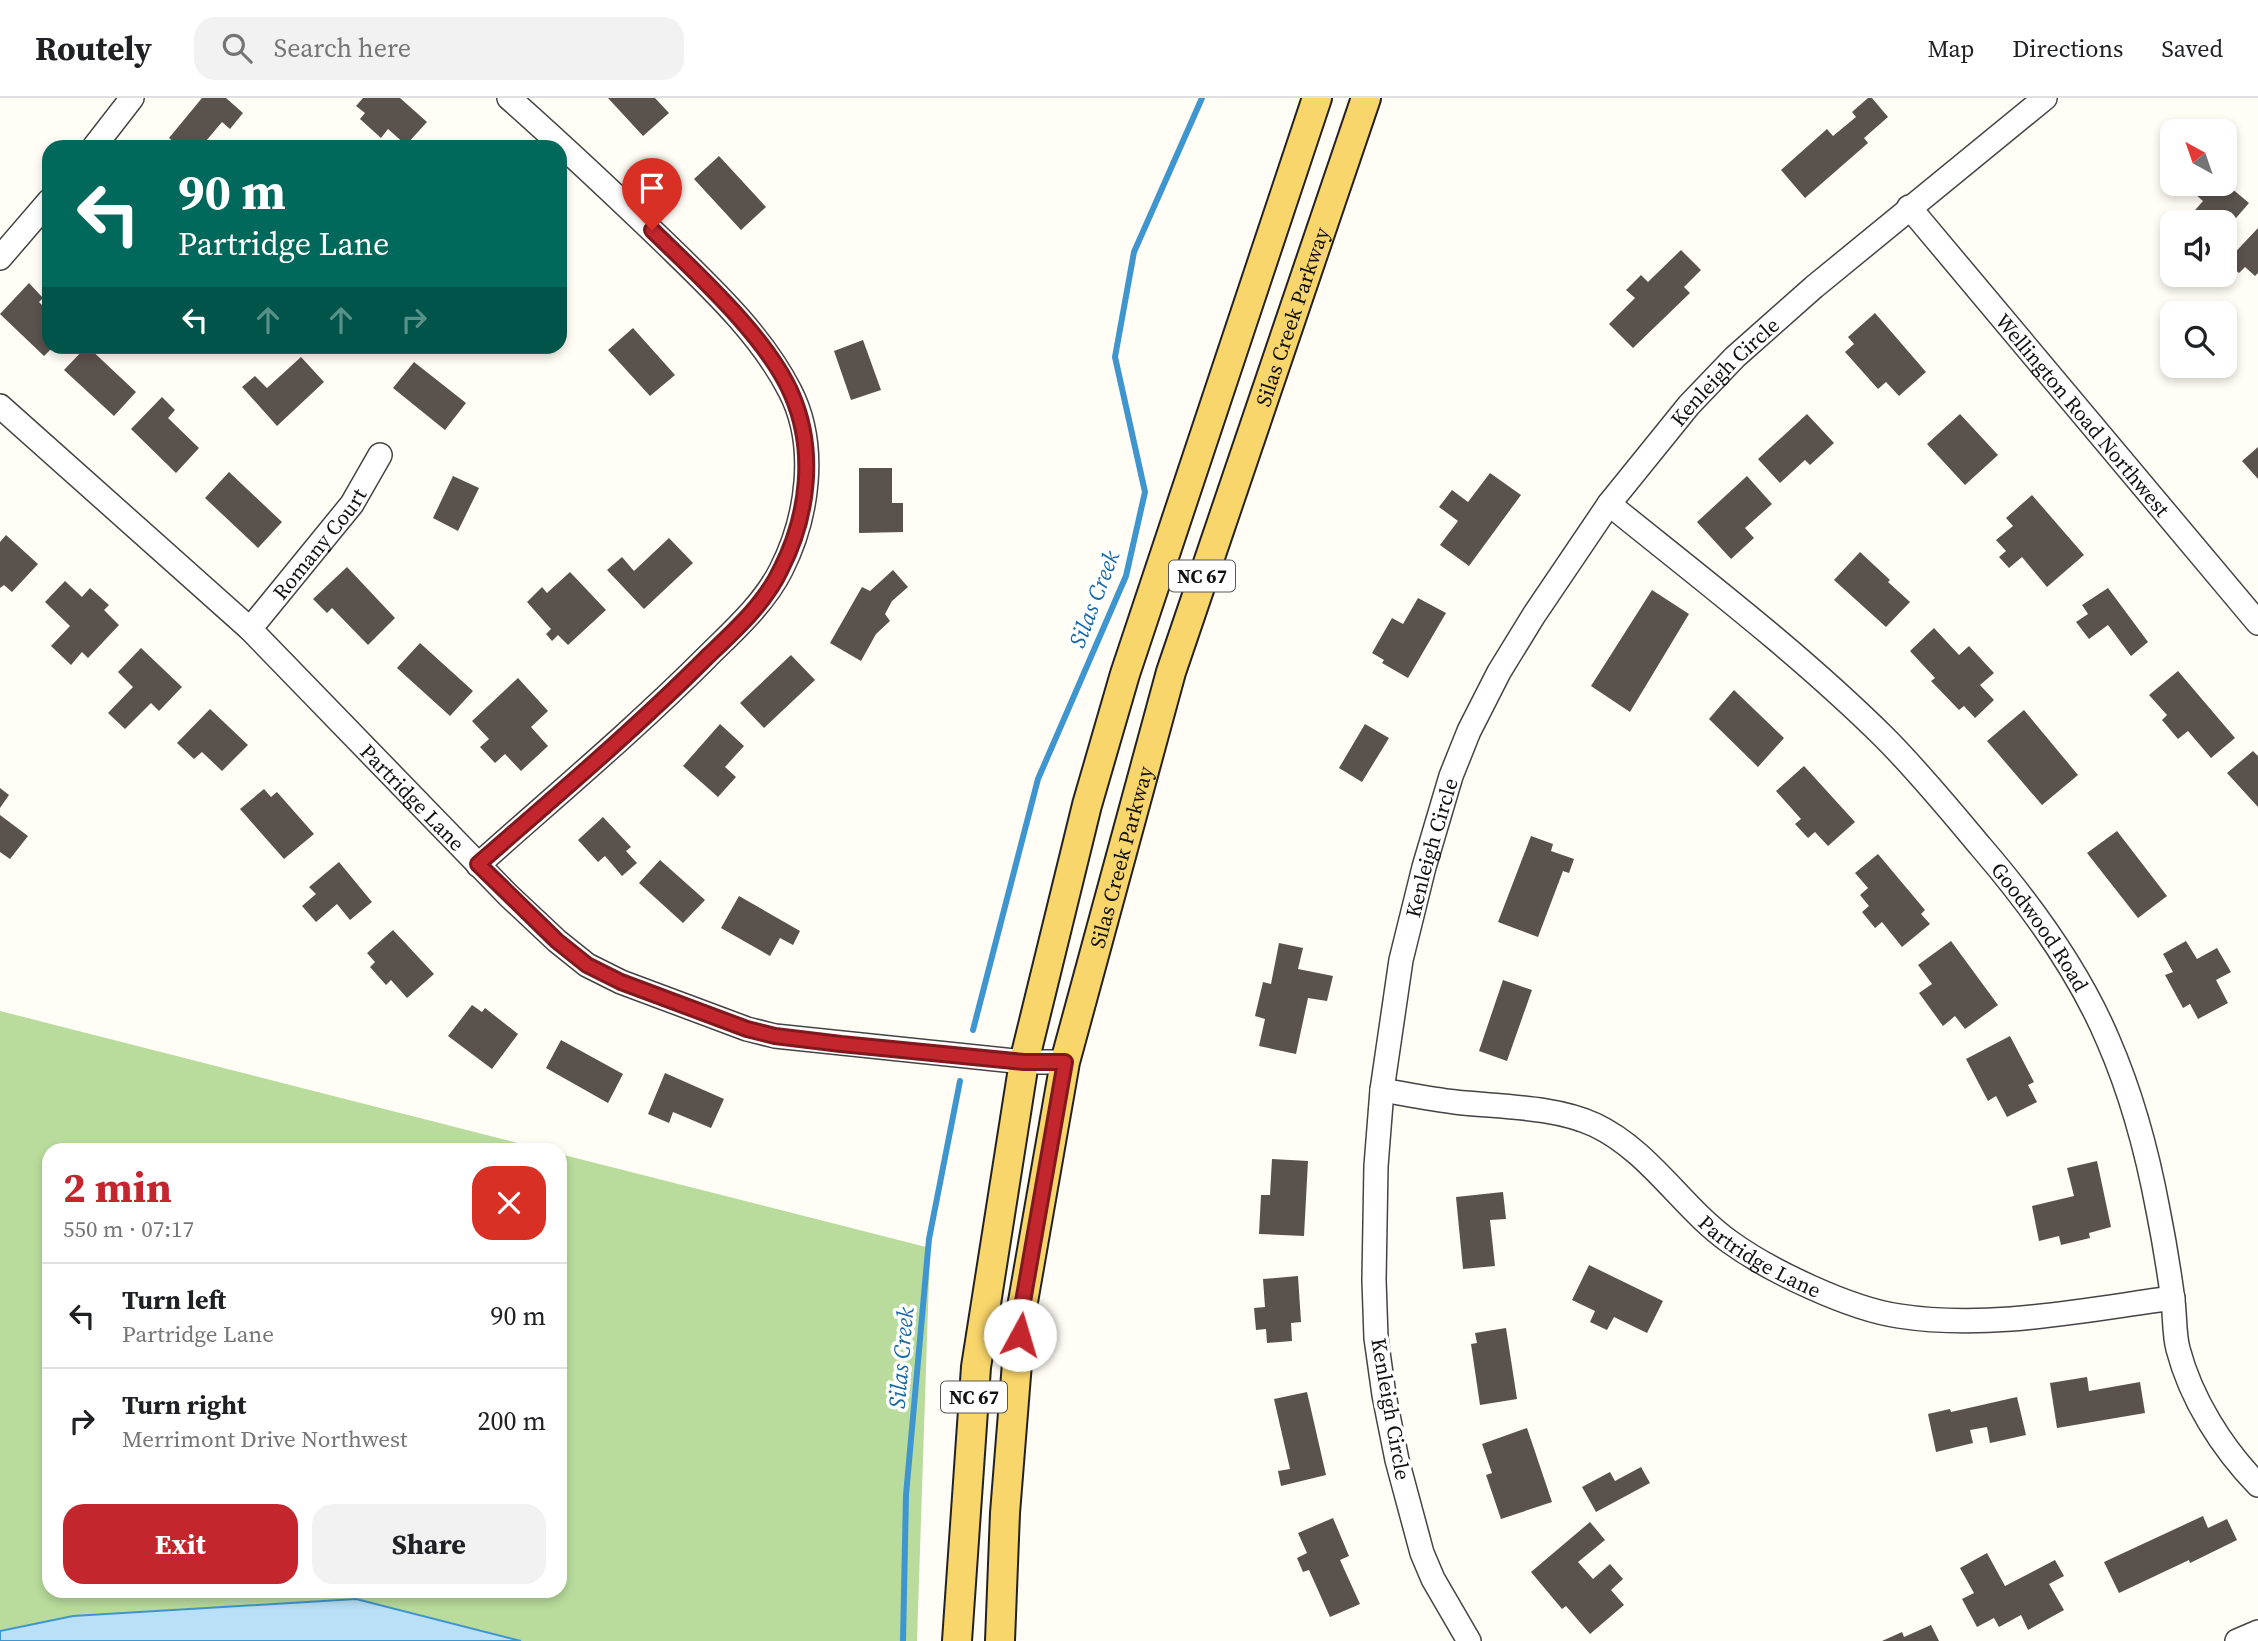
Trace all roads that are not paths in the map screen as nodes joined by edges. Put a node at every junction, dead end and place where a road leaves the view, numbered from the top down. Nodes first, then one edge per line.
1 (132, 98) edge
2 (509, 98) edge
3 (1317, 98) edge
4 (1366, 98) edge
5 (2045, 98) edge
6 (99, 140) edge
7 (556, 140) edge
8 (567, 150) edge
9 (1909, 208) junction
10 (42, 209) edge
11 (0, 258) edge
12 (0, 406) edge
13 (380, 454) dead end
14 (1609, 504) junction
15 (2258, 622) edge
16 (250, 629) junction
17 (478, 864) junction
18 (1024, 1062) junction
19 (1065, 1062) junction
20 (1382, 1090) junction
21 (2172, 1298) junction
22 (2258, 1485) edge
23 (2258, 1632) edge
24 (957, 1641) edge
25 (1000, 1641) edge
26 (1469, 1641) edge
27 (2237, 1641) edge

1 - 6 street
2 - 7 street
3 - 18 main road, Silas Creek Parkway / NC 67
4 - 19 main road, Silas Creek Parkway / NC 67
5 - 9 street, Kenleigh Circle
8 - 17 street
9 - 14 street, Kenleigh Circle
9 - 15 street, Wellington Road Northwest
10 - 11 street
12 - 16 street, Partridge Lane
13 - 16 street, Romany Court
14 - 20 street, Kenleigh Circle
14 - 21 street, Goodwood Road
16 - 17 street, Partridge Lane
17 - 18 street, Partridge Lane
18 - 19 street, Partridge Lane
18 - 24 main road, Silas Creek Parkway / NC 67
19 - 25 main road, Silas Creek Parkway / NC 67
20 - 21 street, Partridge Lane
20 - 26 street, Kenleigh Circle
21 - 22 street, Goodwood Road
23 - 27 street

